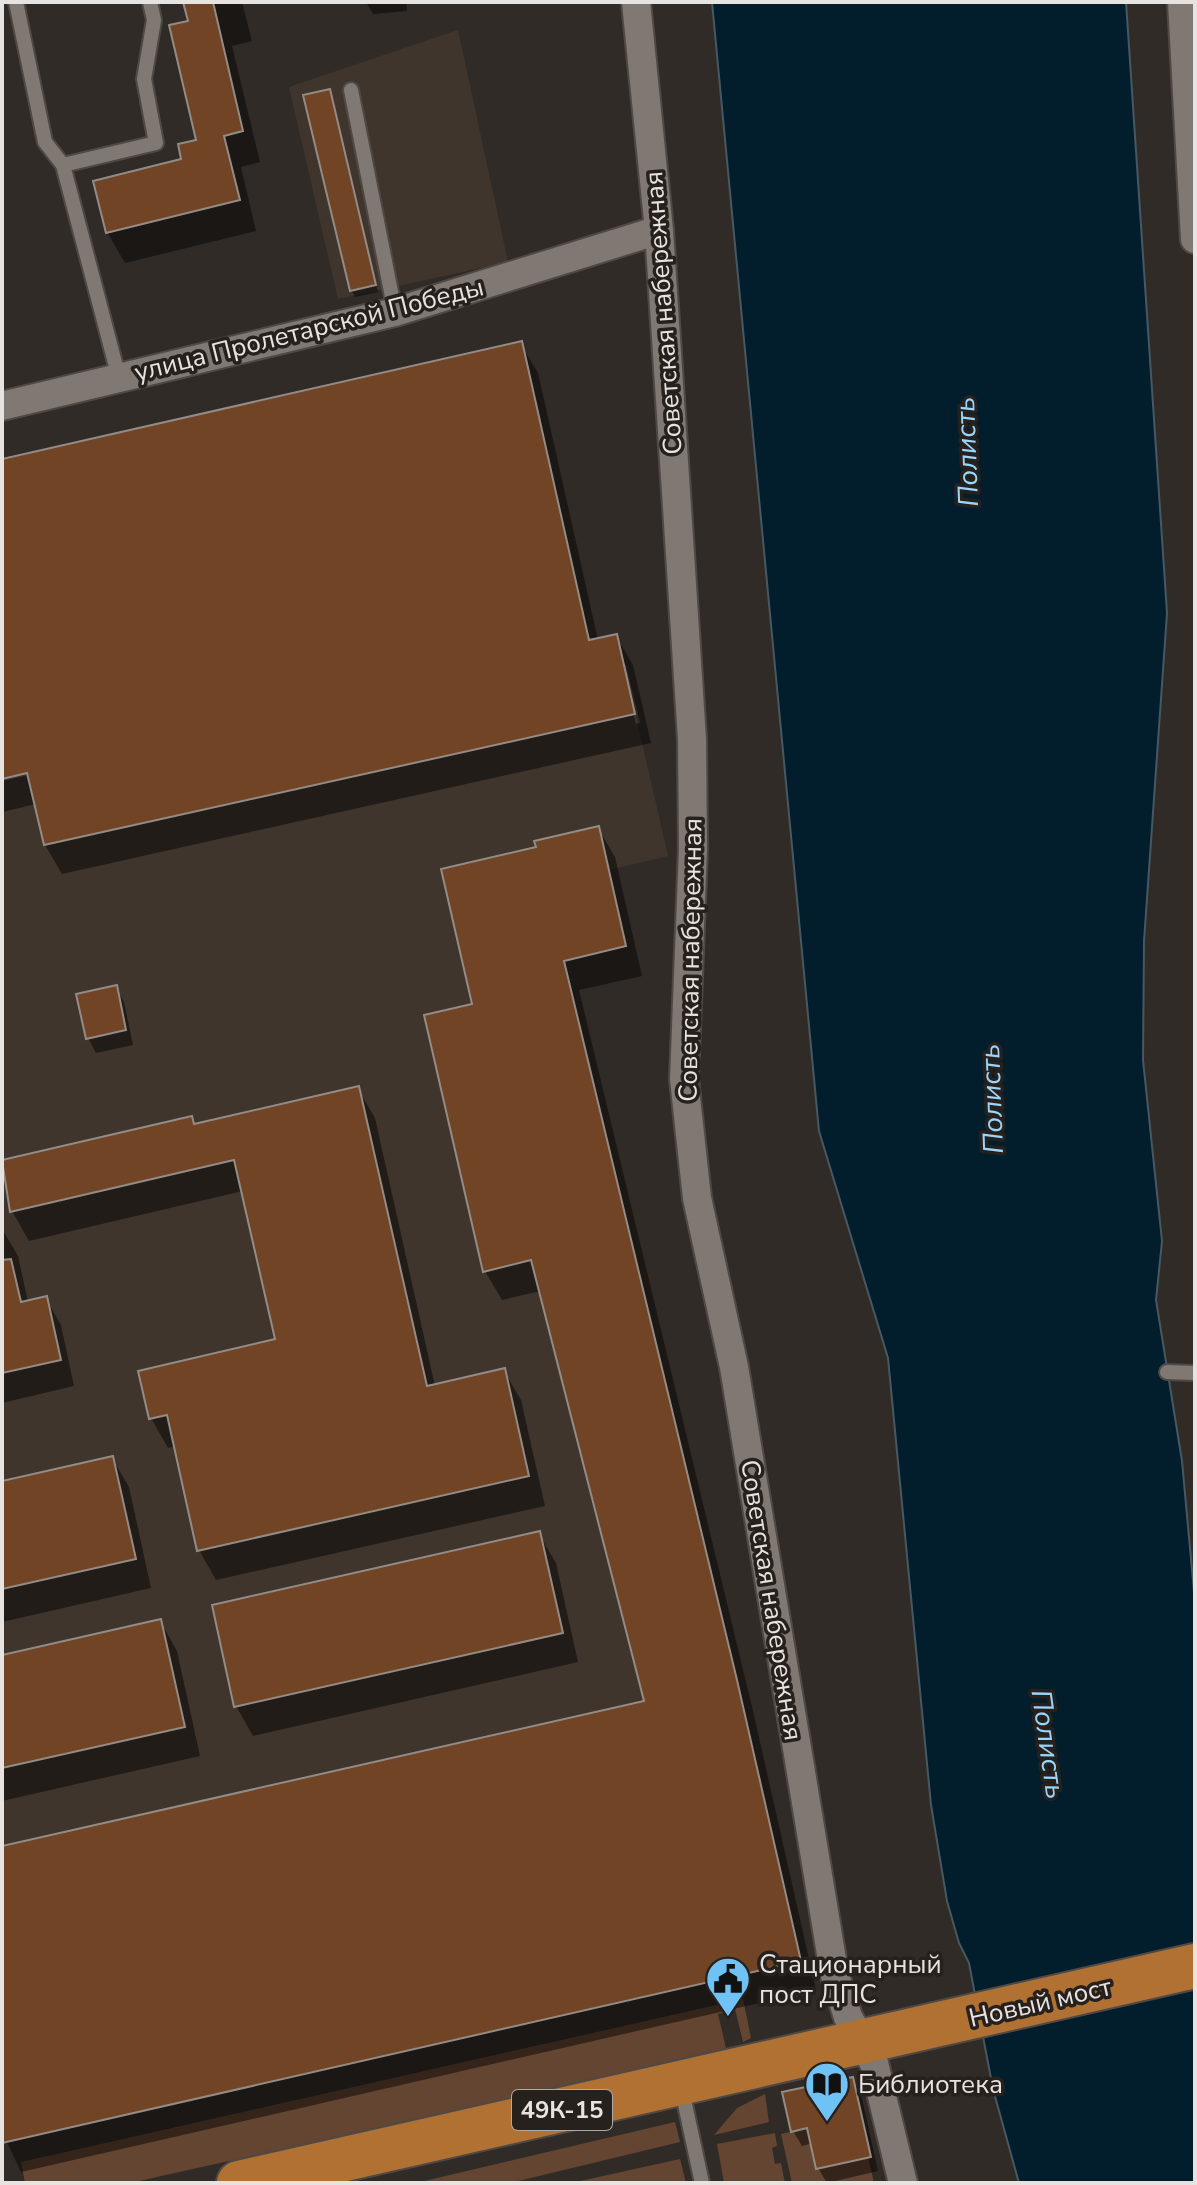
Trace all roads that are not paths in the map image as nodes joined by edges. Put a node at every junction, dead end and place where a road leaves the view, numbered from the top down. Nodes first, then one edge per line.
1 (16, 2) edge
2 (150, 2) edge
3 (636, 2) edge
4 (1182, 2) edge
5 (351, 90) dead end
6 (63, 165) junction
7 (659, 230) junction
8 (1195, 239) edge
9 (395, 312) junction
10 (119, 378) junction
11 (2, 406) edge
12 (1167, 1372) dead end
13 (1195, 1373) edge
14 (1195, 1966) edge
15 (874, 2039) junction
16 (680, 2083) junction
17 (255, 2181) edge
18 (702, 2183) edge
19 (903, 2183) edge

1 - 6 lane
2 - 6 lane
3 - 7 street, Советская набережная
4 - 8 street
5 - 9 lane
6 - 10 lane
7 - 9 street, улица Пролетарской Победы
7 - 15 street, Советская набережная
9 - 10 street, улица Пролетарской Победы
10 - 11 street, улица Пролетарской Победы
12 - 13 lane
14 - 15 main road, Новый мост / 49К-15
15 - 16 main road, 49К-15
15 - 19 street, Советская набережная
16 - 17 main road, 49К-15
16 - 18 lane

